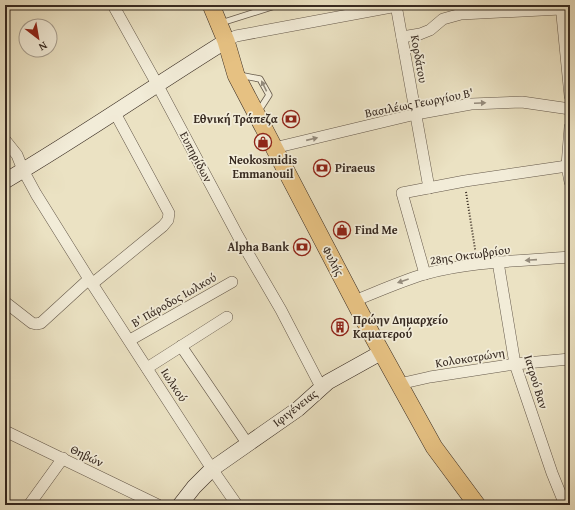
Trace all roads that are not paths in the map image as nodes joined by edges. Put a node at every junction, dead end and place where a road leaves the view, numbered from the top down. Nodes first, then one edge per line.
1 (112, 5) edge
2 (211, 5) edge
3 (278, 5) edge
4 (397, 6) edge
5 (561, 7) edge
6 (479, 9) edge
7 (218, 24) junction
8 (402, 36) junction
9 (226, 41) junction
10 (158, 84) junction
11 (570, 96) edge
12 (570, 109) edge
13 (115, 113) junction
14 (416, 114) junction
15 (570, 127) edge
16 (5, 140) edge
17 (274, 148) junction
18 (567, 166) junction
19 (23, 170) junction
20 (5, 180) edge
21 (570, 182) edge
22 (429, 188) junction
23 (570, 257) edge
24 (498, 262) junction
25 (425, 274) junction
26 (91, 281) junction
27 (232, 282) dead end
28 (354, 301) junction
29 (5, 302) edge
30 (227, 316) dead end
31 (130, 340) junction
32 (181, 346) junction
33 (382, 352) junction
34 (570, 359) edge
35 (515, 364) junction
36 (147, 368) junction
37 (400, 384) junction
38 (321, 387) junction
39 (5, 431) edge
40 (247, 443) junction
41 (63, 458) junction
42 (212, 469) junction
43 (29, 505) edge
44 (158, 505) edge
45 (180, 505) edge
46 (238, 505) edge
47 (477, 505) edge
48 (565, 505) edge

1 - 10 street, Ευπηρίδων
2 - 7 main road, Φυλής
3 - 7 lane
4 - 8 street, Κορδάτου
4 - 9 street
5 - 6 street
5 - 11 street
6 - 8 street
7 - 9 main road, Φυλής
8 - 14 street, Κορδάτου
9 - 10 street
9 - 17 main road, Φυλής
10 - 13 street
10 - 38 street, Ευπηρίδων
14 -> 12 street, Βασιλέως Γεωργίου Β'
13 - 19 street
13 - 26 street
17 -> 14 street, Βασιλέως Γεωργίου Β'
14 - 22 street, Κορδάτου
15 - 18 street
16 - 19 street, Ιωλκού
17 - 28 main road, Φυλής
18 - 21 street
18 - 22 street
19 - 20 street
19 - 26 street, Ιωλκού
22 - 25 street
23 -> 24 street, 28ης Οκτωβρίου
24 - 25 street, 28ης Οκτωβρίου
24 - 35 street, Ιατρού Βαν
25 -> 28 street, 28ης Οκτωβρίου
26 - 29 street
26 - 31 street, Ιωλκού
27 - 31 street, Β' Πάροδος Ιωλκού
28 - 33 main road, Φυλής
30 - 32 street
31 - 36 street, Ιωλκού
32 - 36 street
32 - 40 street
33 - 37 main road, Φυλής
33 - 38 street, Ιφιγένειας
34 - 35 street, Κολοκοτρώνη
35 - 37 street, Κολοκοτρώνη
35 - 48 street, Ιατρού Βαν
36 - 42 street, Ιωλκού
37 - 47 main road, Φυλής
38 - 40 street, Ιφιγένειας
39 - 41 street, Θηβών
40 - 42 street, Ιφιγένειας
41 - 43 street
41 - 44 street, Θηβών
42 - 45 street, Ιφιγένειας
42 - 46 street, Ιωλκού

